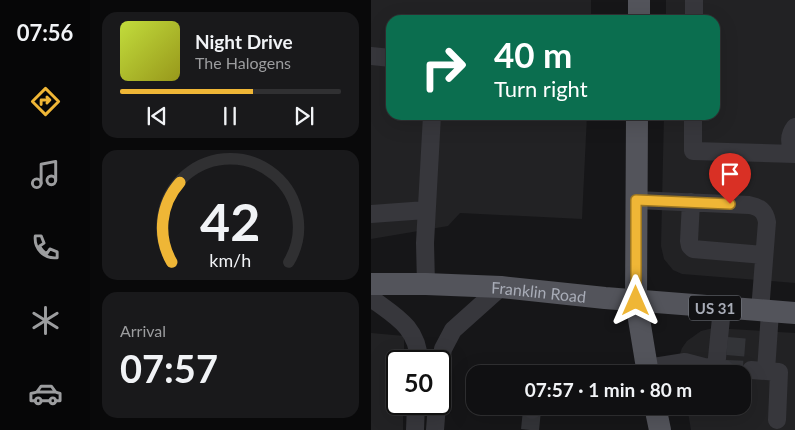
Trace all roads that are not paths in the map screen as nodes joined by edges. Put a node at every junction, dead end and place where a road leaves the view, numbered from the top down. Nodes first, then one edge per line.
1 (639, 0) edge
2 (694, 0) edge
3 (639, 15) edge
4 (694, 15) edge
5 (371, 56) edge
6 (386, 58) edge
7 (432, 120) edge
8 (637, 120) edge
9 (693, 120) edge
10 (795, 127) edge
11 (795, 153) edge
12 (636, 200) junction
13 (691, 202) junction
14 (426, 210) junction
15 (371, 214) edge
16 (764, 255) junction
17 (371, 284) edge
18 (426, 284) junction
19 (501, 287) junction
20 (371, 298) edge
21 (636, 301) junction
22 (722, 308) junction
23 (765, 311) junction
24 (795, 313) edge
25 (418, 350) edge
26 (443, 350) edge
27 (647, 365) edge
28 (673, 365) edge
29 (696, 365) edge
30 (721, 365) edge
31 (416, 415) edge
32 (436, 415) edge
33 (657, 415) edge
34 (777, 420) dead end
35 (415, 430) edge
36 (435, 430) edge
37 (660, 430) edge

1 - 3 main road
2 - 4 lane
5 - 6 lane
7 - 14 lane
8 - 12 main road
9 - 11 lane
10 - 11 lane
12 - 13 lane
12 - 21 main road
13 - 16 lane
13 - 16 lane
14 - 15 lane
14 - 18 lane
16 - 23 lane
17 - 18 main road, Franklin Road / US 31
18 - 19 main road, Franklin Road / US 31
19 - 21 main road, Franklin Road / US 31
19 - 26 lane
20 - 25 lane
21 - 22 main road, Franklin Road / US 31
21 - 27 main road
22 - 23 main road, Franklin Road / US 31
22 - 30 lane
23 - 24 main road, Franklin Road / US 31
23 - 34 lane
28 - 29 lane
31 - 35 lane
32 - 36 lane
33 - 37 main road

